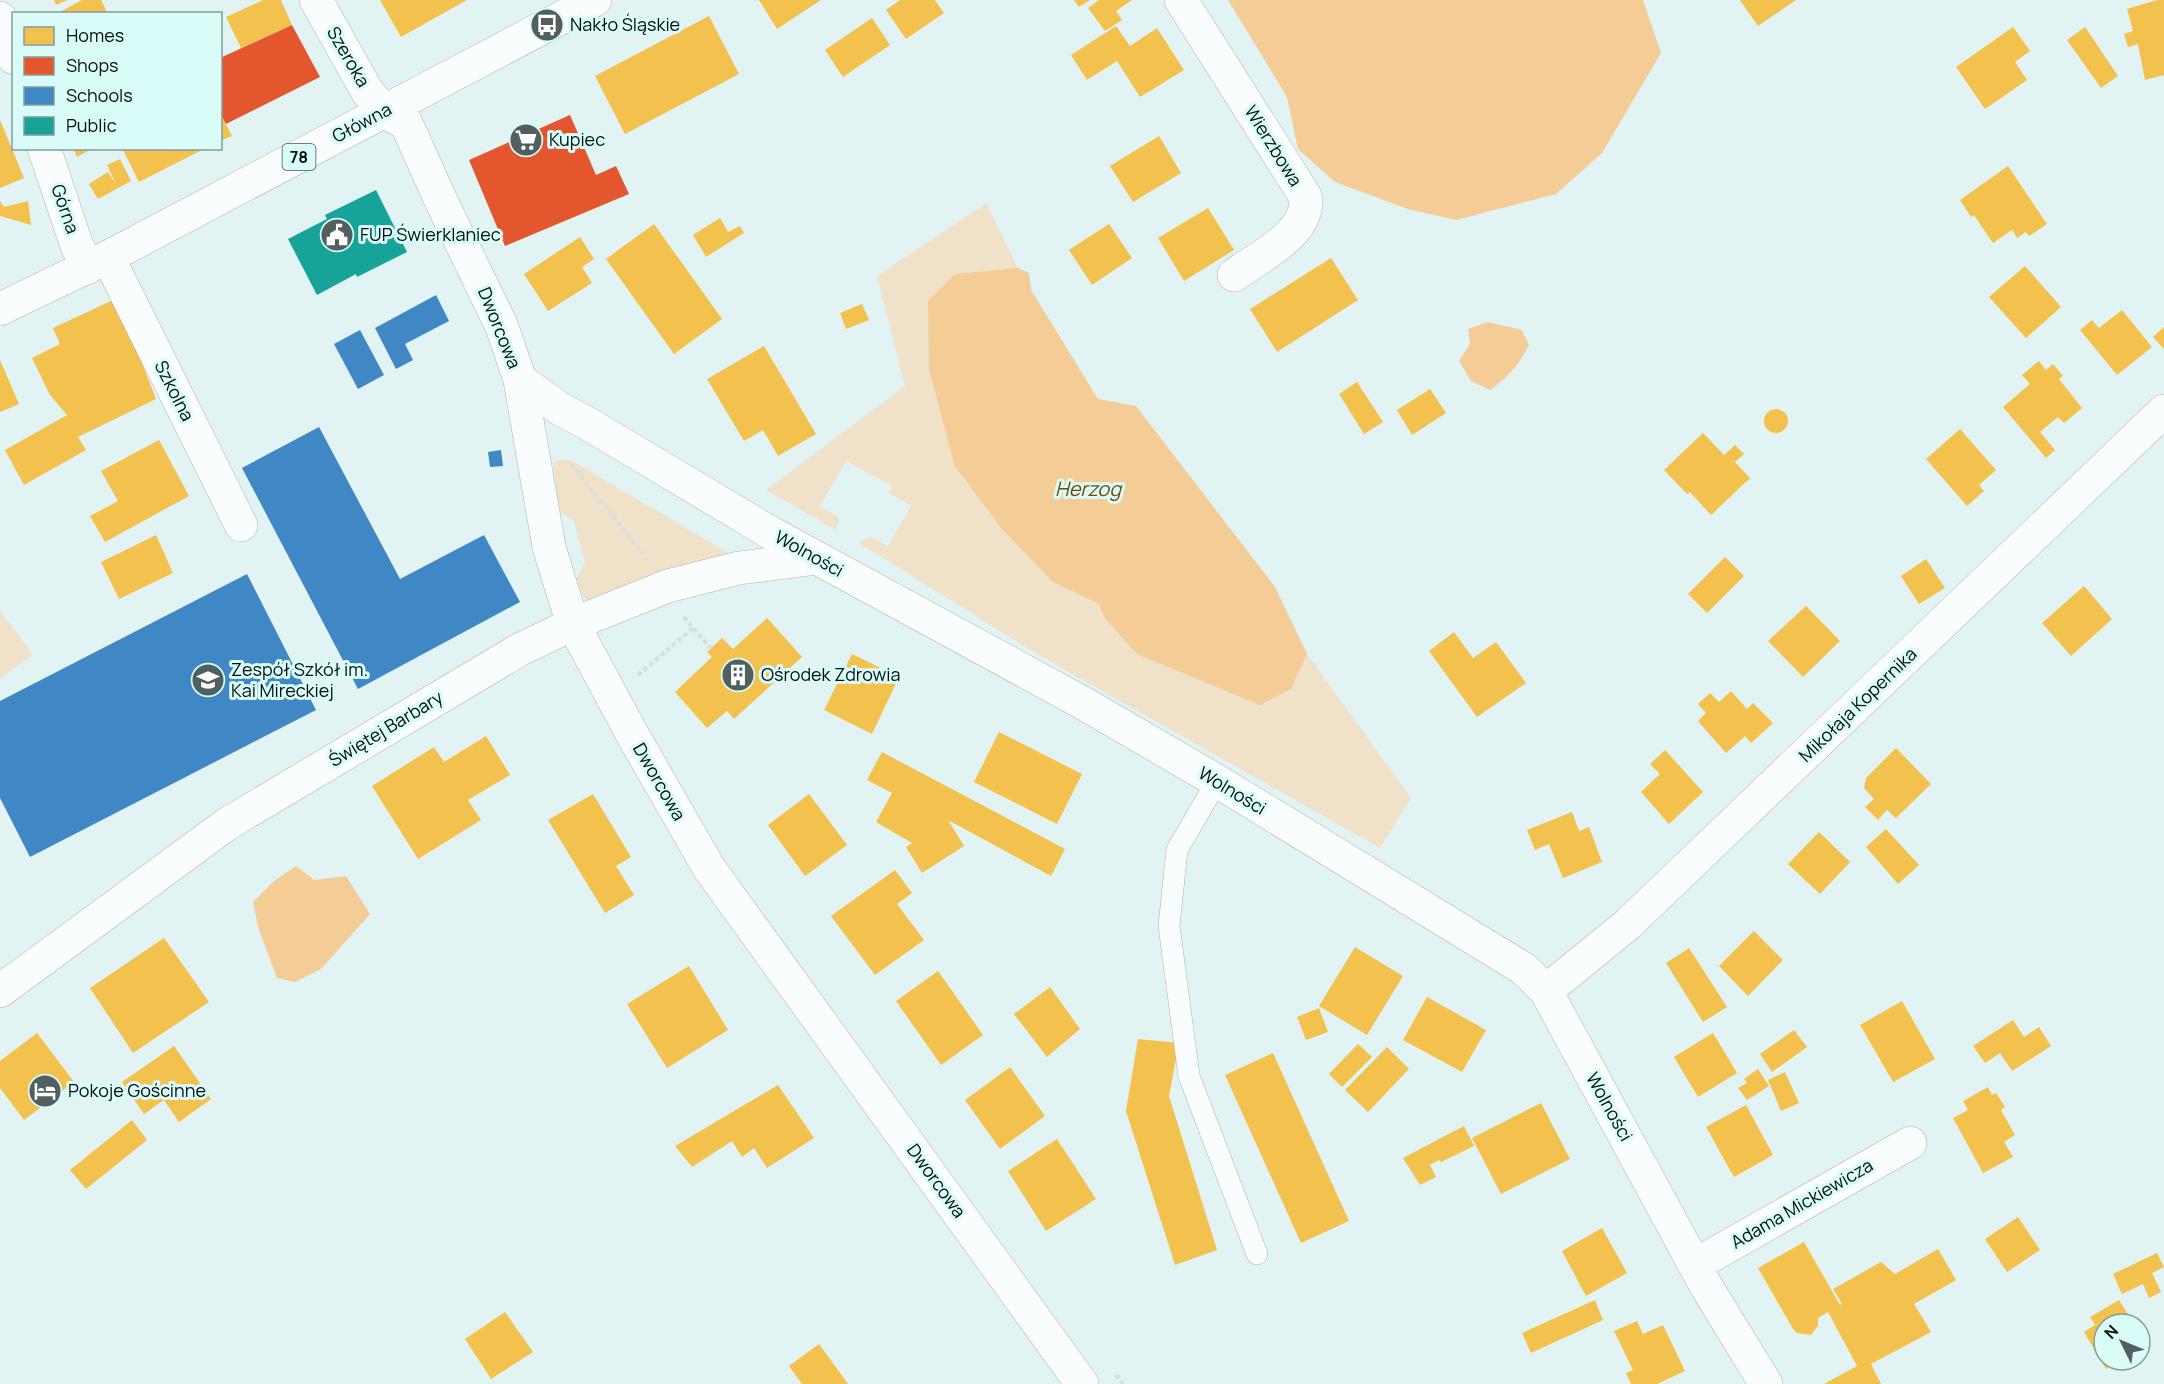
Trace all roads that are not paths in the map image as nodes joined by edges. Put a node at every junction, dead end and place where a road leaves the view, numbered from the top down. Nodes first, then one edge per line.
1 (316, 0) edge
2 (595, 0) edge
3 (1181, 0) edge
4 (0, 18) edge
5 (12, 52) edge
6 (384, 112) junction
7 (45, 150) edge
8 (98, 263) junction
9 (1234, 276) dead end
10 (0, 309) edge
11 (520, 380) junction
12 (2164, 411) edge
13 (241, 525) dead end
14 (816, 558) junction
15 (573, 624) junction
16 (1217, 782) junction
17 (0, 991) edge
18 (1546, 991) junction
19 (1910, 1143) dead end
20 (1257, 1254) dead end
21 (1695, 1265) junction
22 (1082, 1384) edge
23 (1767, 1384) edge

1 - 6 street, Szeroka
2 - 6 street, Główna / 78
3 - 9 street, Wierzbowa
4 - 5 street
6 - 8 street, Główna / 78
6 - 11 street, Dworcowa
7 - 8 street, Górna
8 - 10 street, Główna / 78
8 - 13 street, Szkolna
11 - 14 street, Wolności
11 - 15 street, Dworcowa
12 - 18 street, Mikołaja Kopernika
14 - 15 street, Świętej Barbary
14 - 16 street, Wolności
15 - 17 street, Świętej Barbary
15 - 22 street, Dworcowa
16 - 18 street, Wolności
16 - 20 lane
18 - 21 street, Wolności
19 - 21 street, Adama Mickiewicza
21 - 23 street, Wolności

